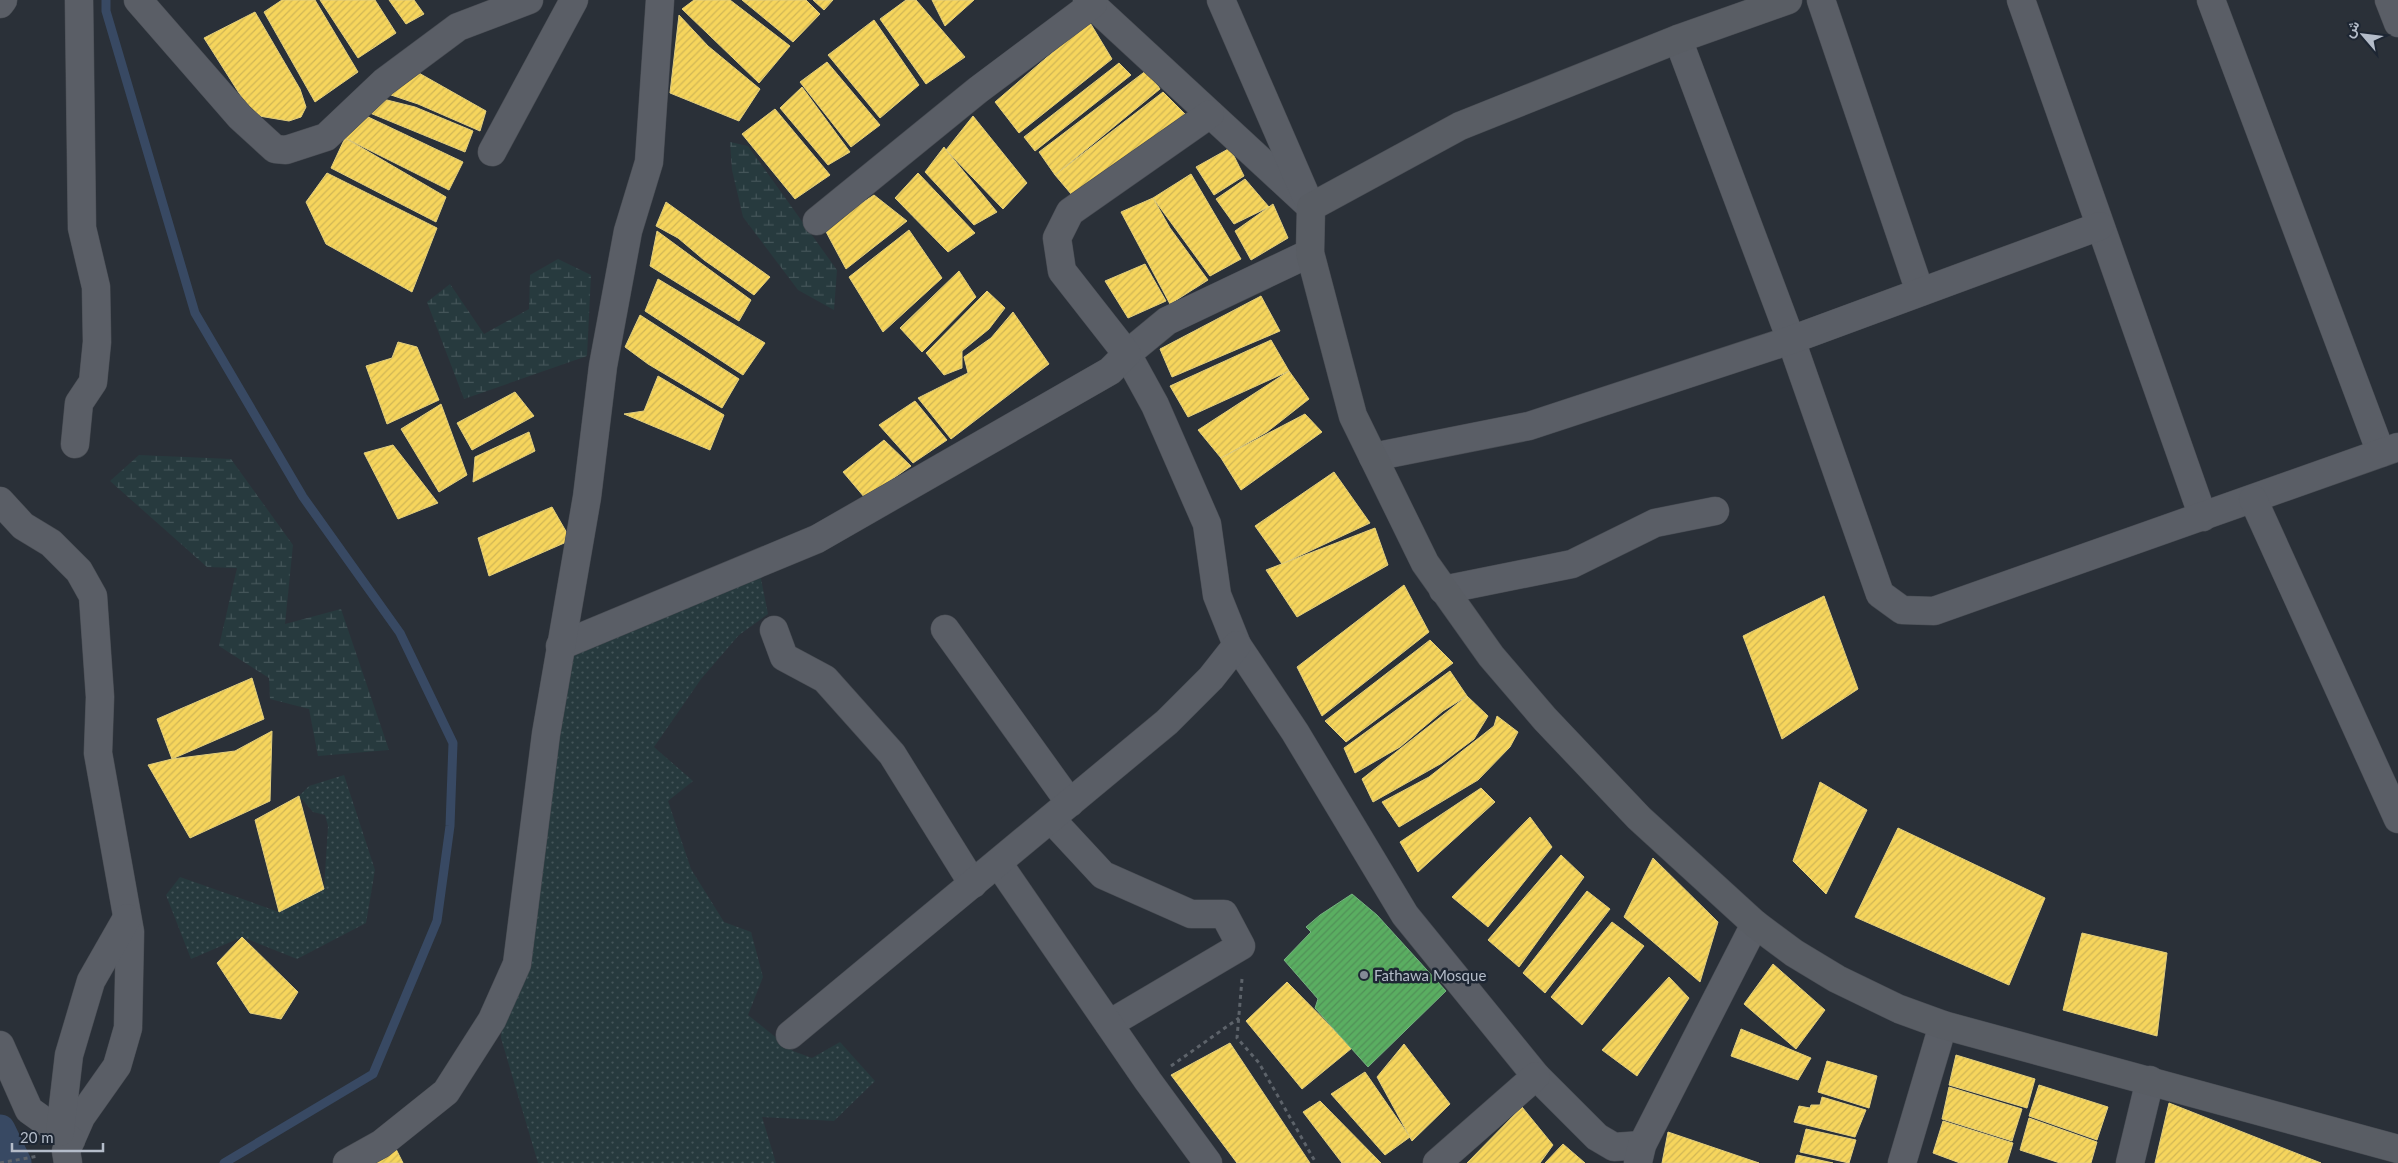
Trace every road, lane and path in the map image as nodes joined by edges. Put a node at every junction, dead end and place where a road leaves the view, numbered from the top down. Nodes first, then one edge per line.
1 (3, 0) edge
2 (79, 0) edge
3 (138, 0) edge
4 (529, 0) edge
5 (574, 0) edge
6 (660, 0) edge
7 (1221, 0) edge
8 (1788, 0) edge
9 (1821, 0) edge
10 (2021, 0) edge
11 (2211, 0) edge
12 (2389, 0) edge
13 (1090, 2) edge
14 (0, 4) edge
15 (499, 5) edge
16 (2398, 23) edge
17 (1678, 39) junction
18 (1210, 114) junction
19 (492, 152) dead end
20 (1311, 207) junction
21 (817, 221) dead end
22 (2100, 226) junction
23 (1310, 253) junction
24 (1920, 292) junction
25 (1790, 340) junction
26 (1127, 354) junction
27 (75, 444) dead end
28 (2389, 450) edge
29 (1373, 457) junction
30 (2253, 499) junction
31 (0, 501) edge
32 (1715, 511) dead end
33 (2202, 517) junction
34 (1444, 590) junction
35 (945, 629) dead end
36 (774, 630) dead end
37 (1237, 645) junction
38 (560, 646) junction
39 (1061, 811) junction
40 (2398, 819) edge
41 (998, 863) junction
42 (972, 884) junction
43 (127, 918) junction
44 (1755, 924) junction
45 (1241, 946) junction
46 (1240, 1017) junction
47 (1109, 1024) junction
48 (1943, 1025) junction
49 (790, 1035) dead end
50 (0, 1045) edge
51 (1536, 1076) junction
52 (1148, 1080) junction
53 (2150, 1080) junction
54 (66, 1146) edge
55 (2398, 1149) edge
56 (1640, 1154) edge
57 (0, 1163) edge
58 (347, 1163) edge
59 (1208, 1163) edge
60 (1316, 1163) edge
61 (1437, 1163) edge
62 (1902, 1163) edge
63 (2130, 1163) edge

1 - 14 street
2 - 27 street
3 - 15 street
4 - 15 street
5 - 19 street
6 - 38 street
7 - 20 street
8 - 17 street
9 - 24 street
10 - 22 street
11 - 28 street
12 - 16 street
13 - 18 street
13 - 21 street
17 - 20 street
17 - 25 street
18 - 20 street
18 - 26 street
20 - 23 street
22 - 24 street
22 - 33 street
23 - 26 street
23 - 29 street
24 - 25 street
25 - 29 street
25 - 33 street
26 - 37 street
26 - 38 street
28 - 30 street
29 - 34 street
30 - 33 street
30 - 40 street
31 - 43 street
32 - 34 street
34 - 44 street
35 - 39 street
36 - 42 street
37 - 39 street
37 - 51 street
38 - 58 street
39 - 41 street
39 - 45 street
41 - 42 street
41 - 47 street
42 - 49 street
43 - 54 street
43 - 54 street
44 - 48 street
44 - 56 street
45 - 46 path
45 - 47 street
46 - 52 path
46 - 60 path
47 - 52 street
48 - 53 street
48 - 62 street
50 - 54 street
51 - 56 street
51 - 61 street
52 - 59 street
53 - 55 street
53 - 63 street
54 - 57 path

